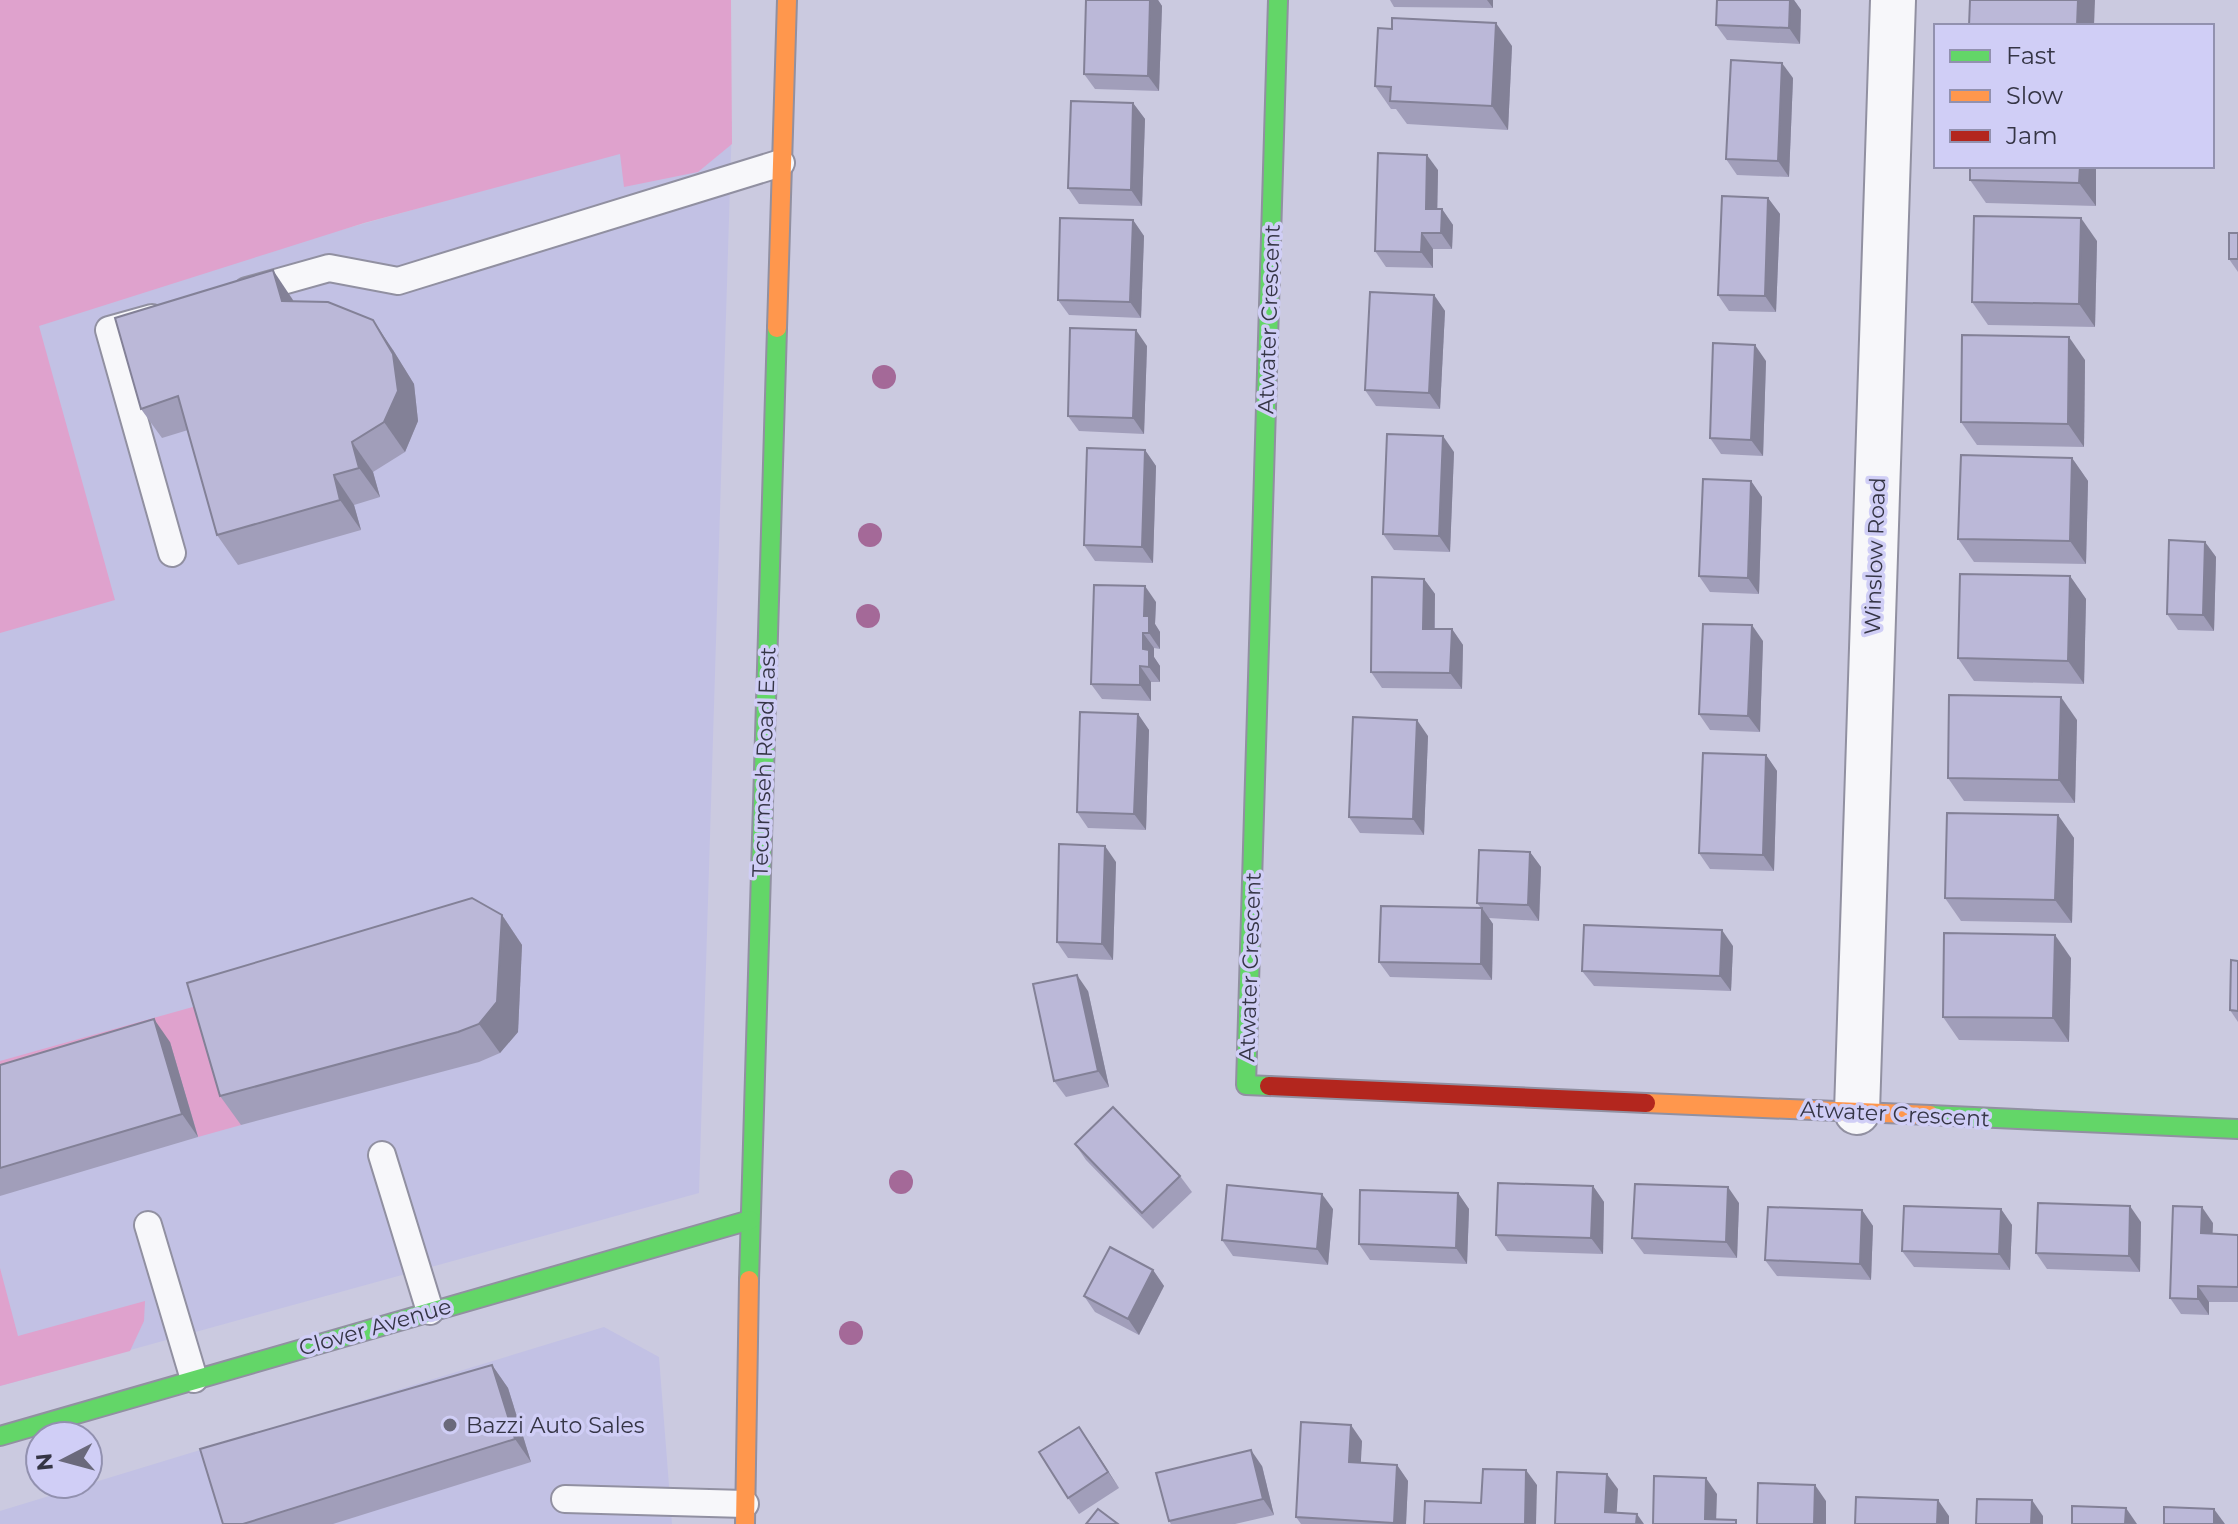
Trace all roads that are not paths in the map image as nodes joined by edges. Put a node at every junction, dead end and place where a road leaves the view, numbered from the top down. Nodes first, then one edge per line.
1 (787, 0) edge
2 (1278, 0) edge
3 (1893, 0) edge
4 (781, 163) junction
5 (226, 297) edge
6 (182, 309) edge
7 (172, 553) dead end
8 (1857, 1112) junction
9 (2238, 1129) edge
10 (382, 1155) dead end
11 (750, 1220) junction
12 (148, 1225) dead end
13 (430, 1311) junction
14 (194, 1379) junction
15 (0, 1436) edge
16 (565, 1499) dead end
17 (745, 1514) edge

1 - 4 street, Tecumseh Road East
2 - 8 street, Atwater Crescent
3 - 8 street, Winslow Road
4 - 5 lane
4 - 11 street, Tecumseh Road East
6 - 7 lane
8 - 9 street, Atwater Crescent
10 - 13 lane
11 - 13 street, Clover Avenue
11 - 17 street, Tecumseh Road East
12 - 14 lane
13 - 14 street, Clover Avenue
14 - 15 street, Clover Avenue
16 - 17 lane

